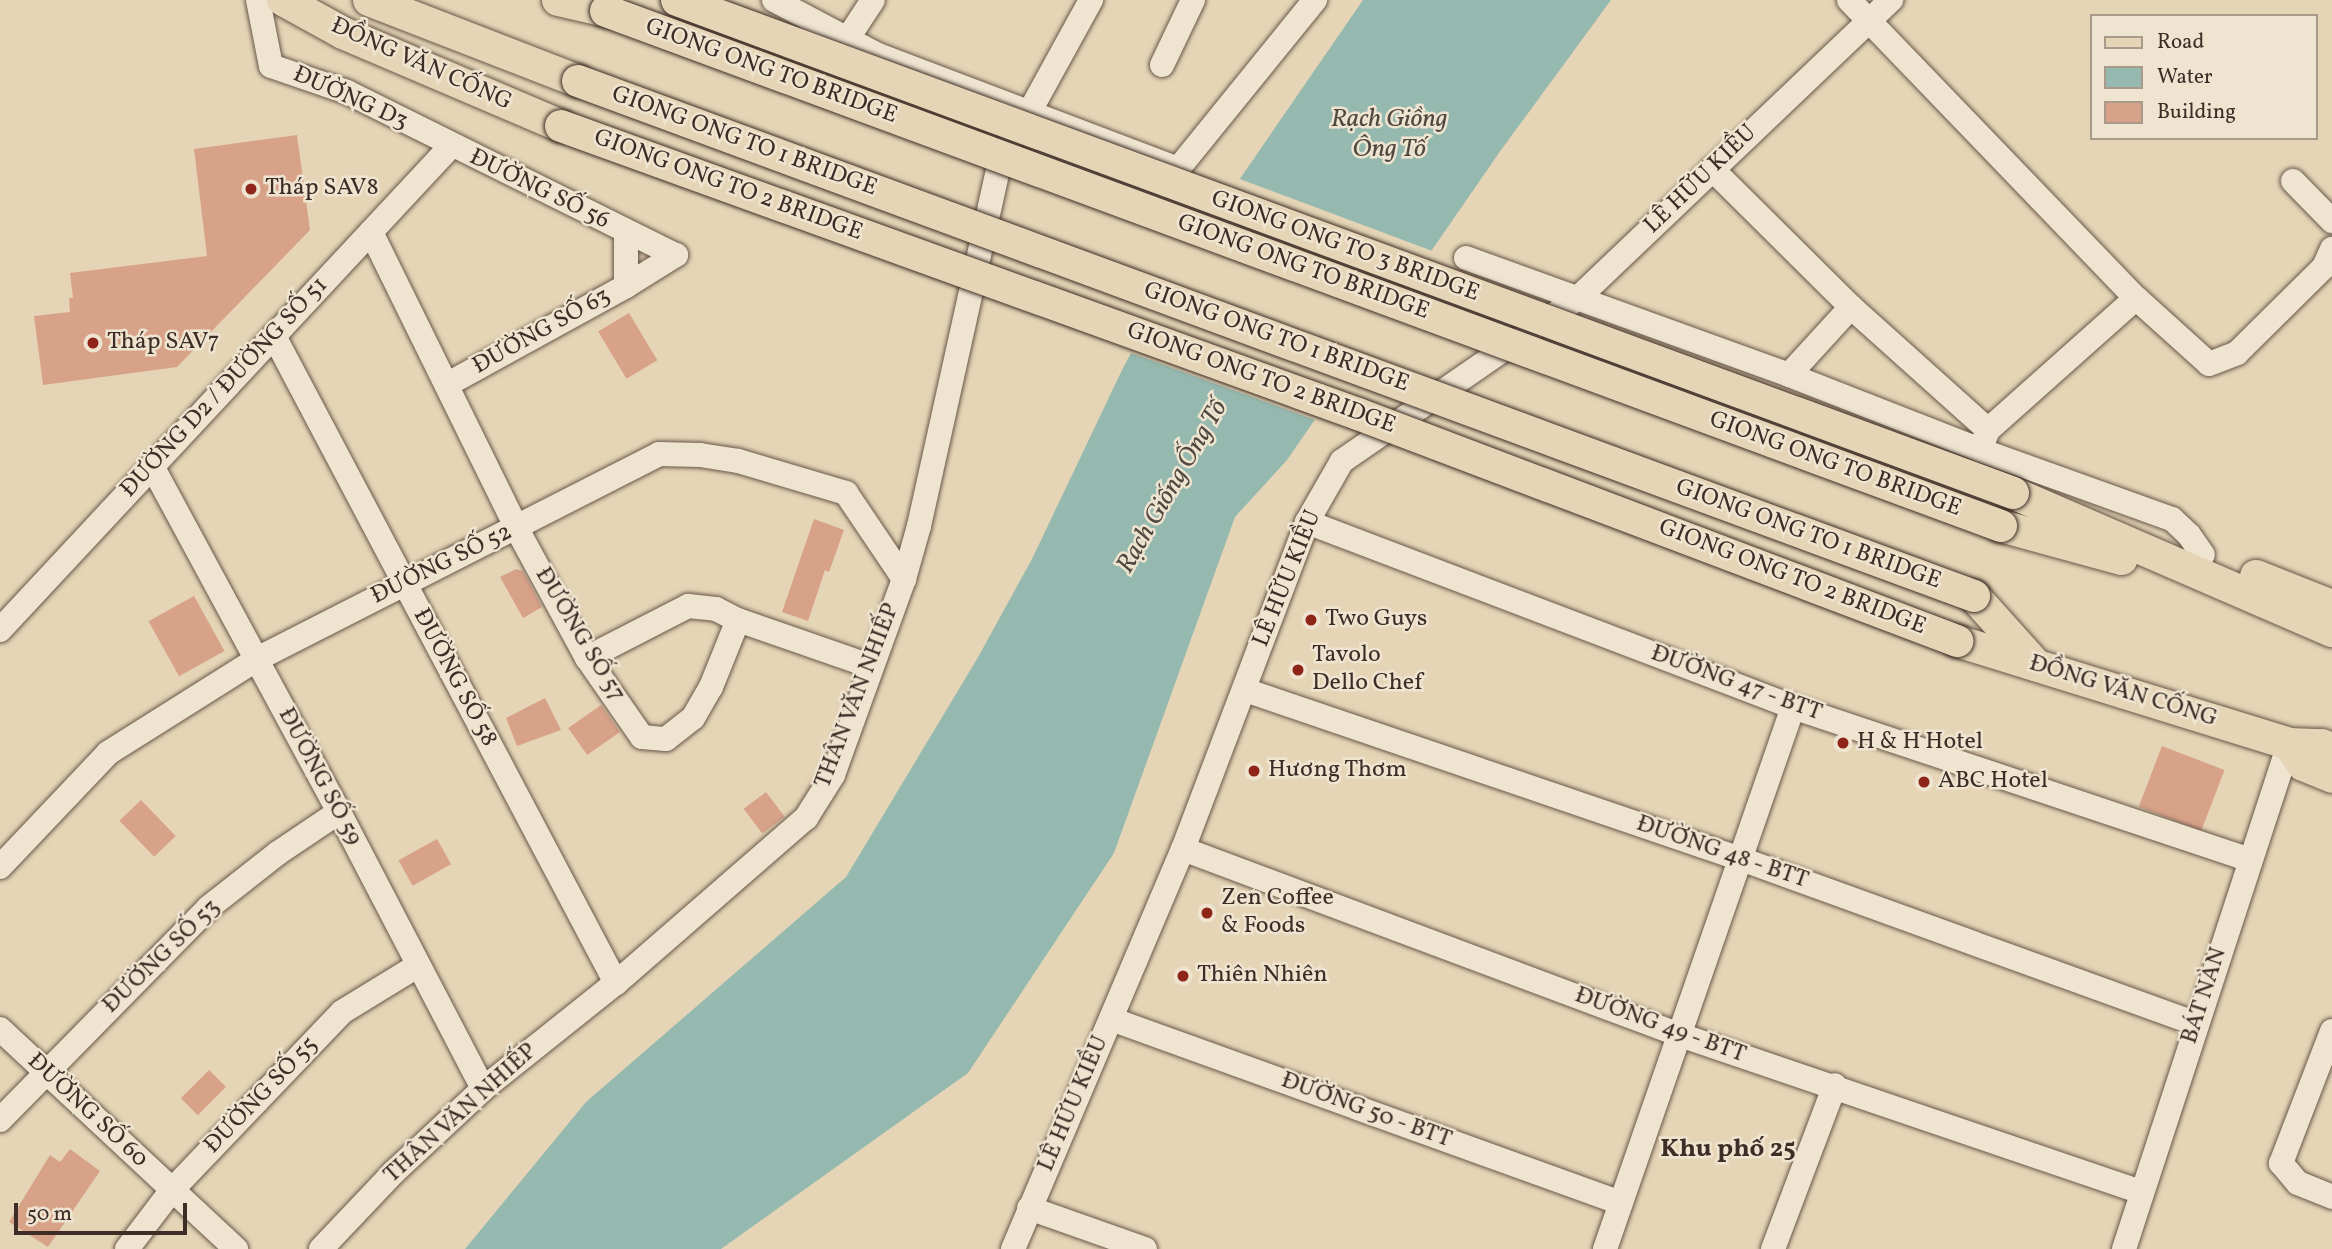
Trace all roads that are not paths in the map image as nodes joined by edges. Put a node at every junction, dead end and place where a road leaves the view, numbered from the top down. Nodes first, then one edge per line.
1 (258, 0) edge
2 (283, 0) edge
3 (558, 0) edge
4 (677, 0) edge
5 (725, 0) edge
6 (774, 0) edge
7 (873, 0) edge
8 (1091, 0) edge
9 (1193, 0) edge
10 (1315, 0) edge
11 (1849, 0) edge
12 (1891, 0) edge
13 (382, 5) edge
14 (1870, 21) junction
15 (848, 38) junction
16 (1162, 65) dead end
17 (578, 81) joint
18 (1030, 111) junction
19 (561, 126) joint
20 (451, 146) junction
21 (1712, 169) junction
22 (2293, 181) dead end
23 (2332, 221) edge
24 (372, 232) junction
25 (626, 233) junction
26 (2332, 249) edge
27 (676, 256) joint
28 (1466, 258) dead end
29 (626, 286) junction
30 (2136, 298) junction
31 (1577, 299) junction
32 (1851, 307) junction
33 (274, 336) junction
34 (1789, 375) junction
35 (448, 384) junction
36 (1984, 440) junction
37 (152, 466) junction
38 (2016, 485) junction
39 (1307, 522) junction
40 (517, 529) junction
41 (2203, 555) junction
42 (904, 579) junction
43 (403, 582) junction
44 (2222, 585) junction
45 (2332, 606) edge
46 (738, 620) junction
47 (0, 630) edge
48 (2332, 631) edge
49 (1957, 641) joint
50 (587, 658) junction
51 (257, 659) junction
52 (2036, 665) junction
53 (870, 666) junction
54 (1245, 690) junction
55 (1793, 707) junction
56 (2289, 744) junction
57 (2332, 749) edge
58 (2332, 777) edge
59 (339, 812) junction
60 (1183, 849) junction
61 (1741, 859) junction
62 (2249, 860) junction
63 (0, 867) edge
64 (417, 966) junction
65 (616, 983) junction
66 (1111, 1018) junction
67 (2196, 1024) junction
68 (0, 1029) edge
69 (2332, 1031) edge
70 (1680, 1035) junction
71 (46, 1072) junction
72 (1835, 1085) junction
73 (483, 1089) junction
74 (0, 1120) edge
75 (172, 1190) junction
76 (2140, 1192) junction
77 (2332, 1197) edge
78 (1621, 1203) junction
79 (1029, 1208) junction
80 (127, 1249) edge
81 (236, 1249) edge
82 (321, 1249) edge
83 (1013, 1249) edge
84 (1145, 1249) edge
85 (1605, 1249) edge
86 (1773, 1249) edge
87 (2123, 1249) edge

1 - 20 street, ĐƯỜNG D3
2 - 19 main road, ĐỒNG VĂN CỐNG
3 - 44 main road, GIONG ONG TO BRIDGE, bridge
4 - 38 main road, GIONG ONG TO 3 BRIDGE, bridge
5 - 38 main road, GIONG ONG TO 3 BRIDGE
6 - 15 street
7 - 15 street
8 - 18 street, THÂN VĂN NHIẾP
9 - 16 street
10 - 18 street
11 - 14 street
12 - 14 street, LÊ HỮU KIỀU
13 - 17 main road, ĐỒNG VĂN CỐNG
14 - 21 street, LÊ HỮU KIỀU
14 - 30 street
15 - 18 street
17 - 52 main road, GIONG ONG TO 1 BRIDGE, bridge
18 - 42 street, THÂN VĂN NHIẾP
19 - 49 main road, GIONG ONG TO 2 BRIDGE, bridge
20 - 24 street, ĐƯỜNG D2 / ĐƯỜNG SỐ 51
20 - 25 street, ĐƯỜNG SỐ 56
21 - 31 street, LÊ HỮU KIỀU
21 - 32 street
22 - 23 street
24 - 33 street, ĐƯỜNG D2 / ĐƯỜNG SỐ 51
24 - 35 street, ĐƯỜNG SỐ 57
25 - 27 street, ĐƯỜNG SỐ 56
25 - 29 street, ĐƯỜNG SỐ 63
26 - 30 street
27 - 29 street, ĐƯỜNG SỐ 63
28 - 31 street
29 - 35 street, ĐƯỜNG SỐ 63
30 - 36 street
31 - 34 street
31 - 39 street, LÊ HỮU KIỀU
32 - 34 street
32 - 36 street
33 - 37 street, ĐƯỜNG D2 / ĐƯỜNG SỐ 51
33 - 43 street, ĐƯỜNG SỐ 58
34 - 36 street
35 - 40 street, ĐƯỜNG SỐ 57
36 - 41 street
37 - 47 street, ĐƯỜNG D2 / ĐƯỜNG SỐ 51
37 - 51 street, ĐƯỜNG SỐ 59
38 - 41 main road
38 - 44 main road
39 - 54 street, LÊ HỮU KIỀU
39 - 55 street, ĐƯỜNG 47 - BTT
40 - 42 street, ĐƯỜNG SỐ 52
40 - 43 street, ĐƯỜNG SỐ 52
40 - 50 street, ĐƯỜNG SỐ 57
41 - 44 main road
41 - 45 main road
42 - 53 street, THÂN VĂN NHIẾP
43 - 51 street, ĐƯỜNG SỐ 52
43 - 65 street, ĐƯỜNG SỐ 58
44 - 48 main road
46 - 50 street
46 - 50 street, ĐƯỜNG SỐ 57
46 - 53 street
49 - 52 main road, ĐỒNG VĂN CỐNG
51 - 59 street, ĐƯỜNG SỐ 59
51 - 63 street, ĐƯỜNG SỐ 52
52 - 56 main road, ĐỒNG VĂN CỐNG
53 - 65 street, THÂN VĂN NHIẾP
54 - 60 street, LÊ HỮU KIỀU
54 - 61 street, ĐƯỜNG 48 - BTT
55 - 61 street
55 - 62 street, ĐƯỜNG 47 - BTT
56 - 57 main road, ĐỒNG VĂN CỐNG
56 - 58 main road, ĐỒNG VĂN CỐNG
56 - 62 street, BÁT NÀN
59 - 64 street, ĐƯỜNG SỐ 59
59 - 71 street, ĐƯỜNG SỐ 53
60 - 66 street, LÊ HỮU KIỀU
60 - 70 street, ĐƯỜNG 49 - BTT
61 - 67 street, ĐƯỜNG 48 - BTT
61 - 70 street
62 - 67 street, BÁT NÀN
64 - 73 street, ĐƯỜNG SỐ 59
64 - 75 street, ĐƯỜNG SỐ 55
65 - 73 street, THÂN VĂN NHIẾP
66 - 78 street, ĐƯỜNG 50 - BTT
66 - 79 street, LÊ HỮU KIỀU
67 - 76 street, BÁT NÀN
68 - 71 street, ĐƯỜNG SỐ 60
69 - 77 street
70 - 72 street, ĐƯỜNG 49 - BTT
70 - 78 street
71 - 74 street, ĐƯỜNG SỐ 53
71 - 75 street, ĐƯỜNG SỐ 60
72 - 76 street, ĐƯỜNG 49 - BTT
72 - 86 street
73 - 82 street, THÂN VĂN NHIẾP
75 - 80 street, ĐƯỜNG SỐ 55
75 - 81 street, ĐƯỜNG SỐ 60
76 - 87 street, BÁT NÀN
78 - 85 street
79 - 83 street, LÊ HỮU KIỀU
79 - 84 street

